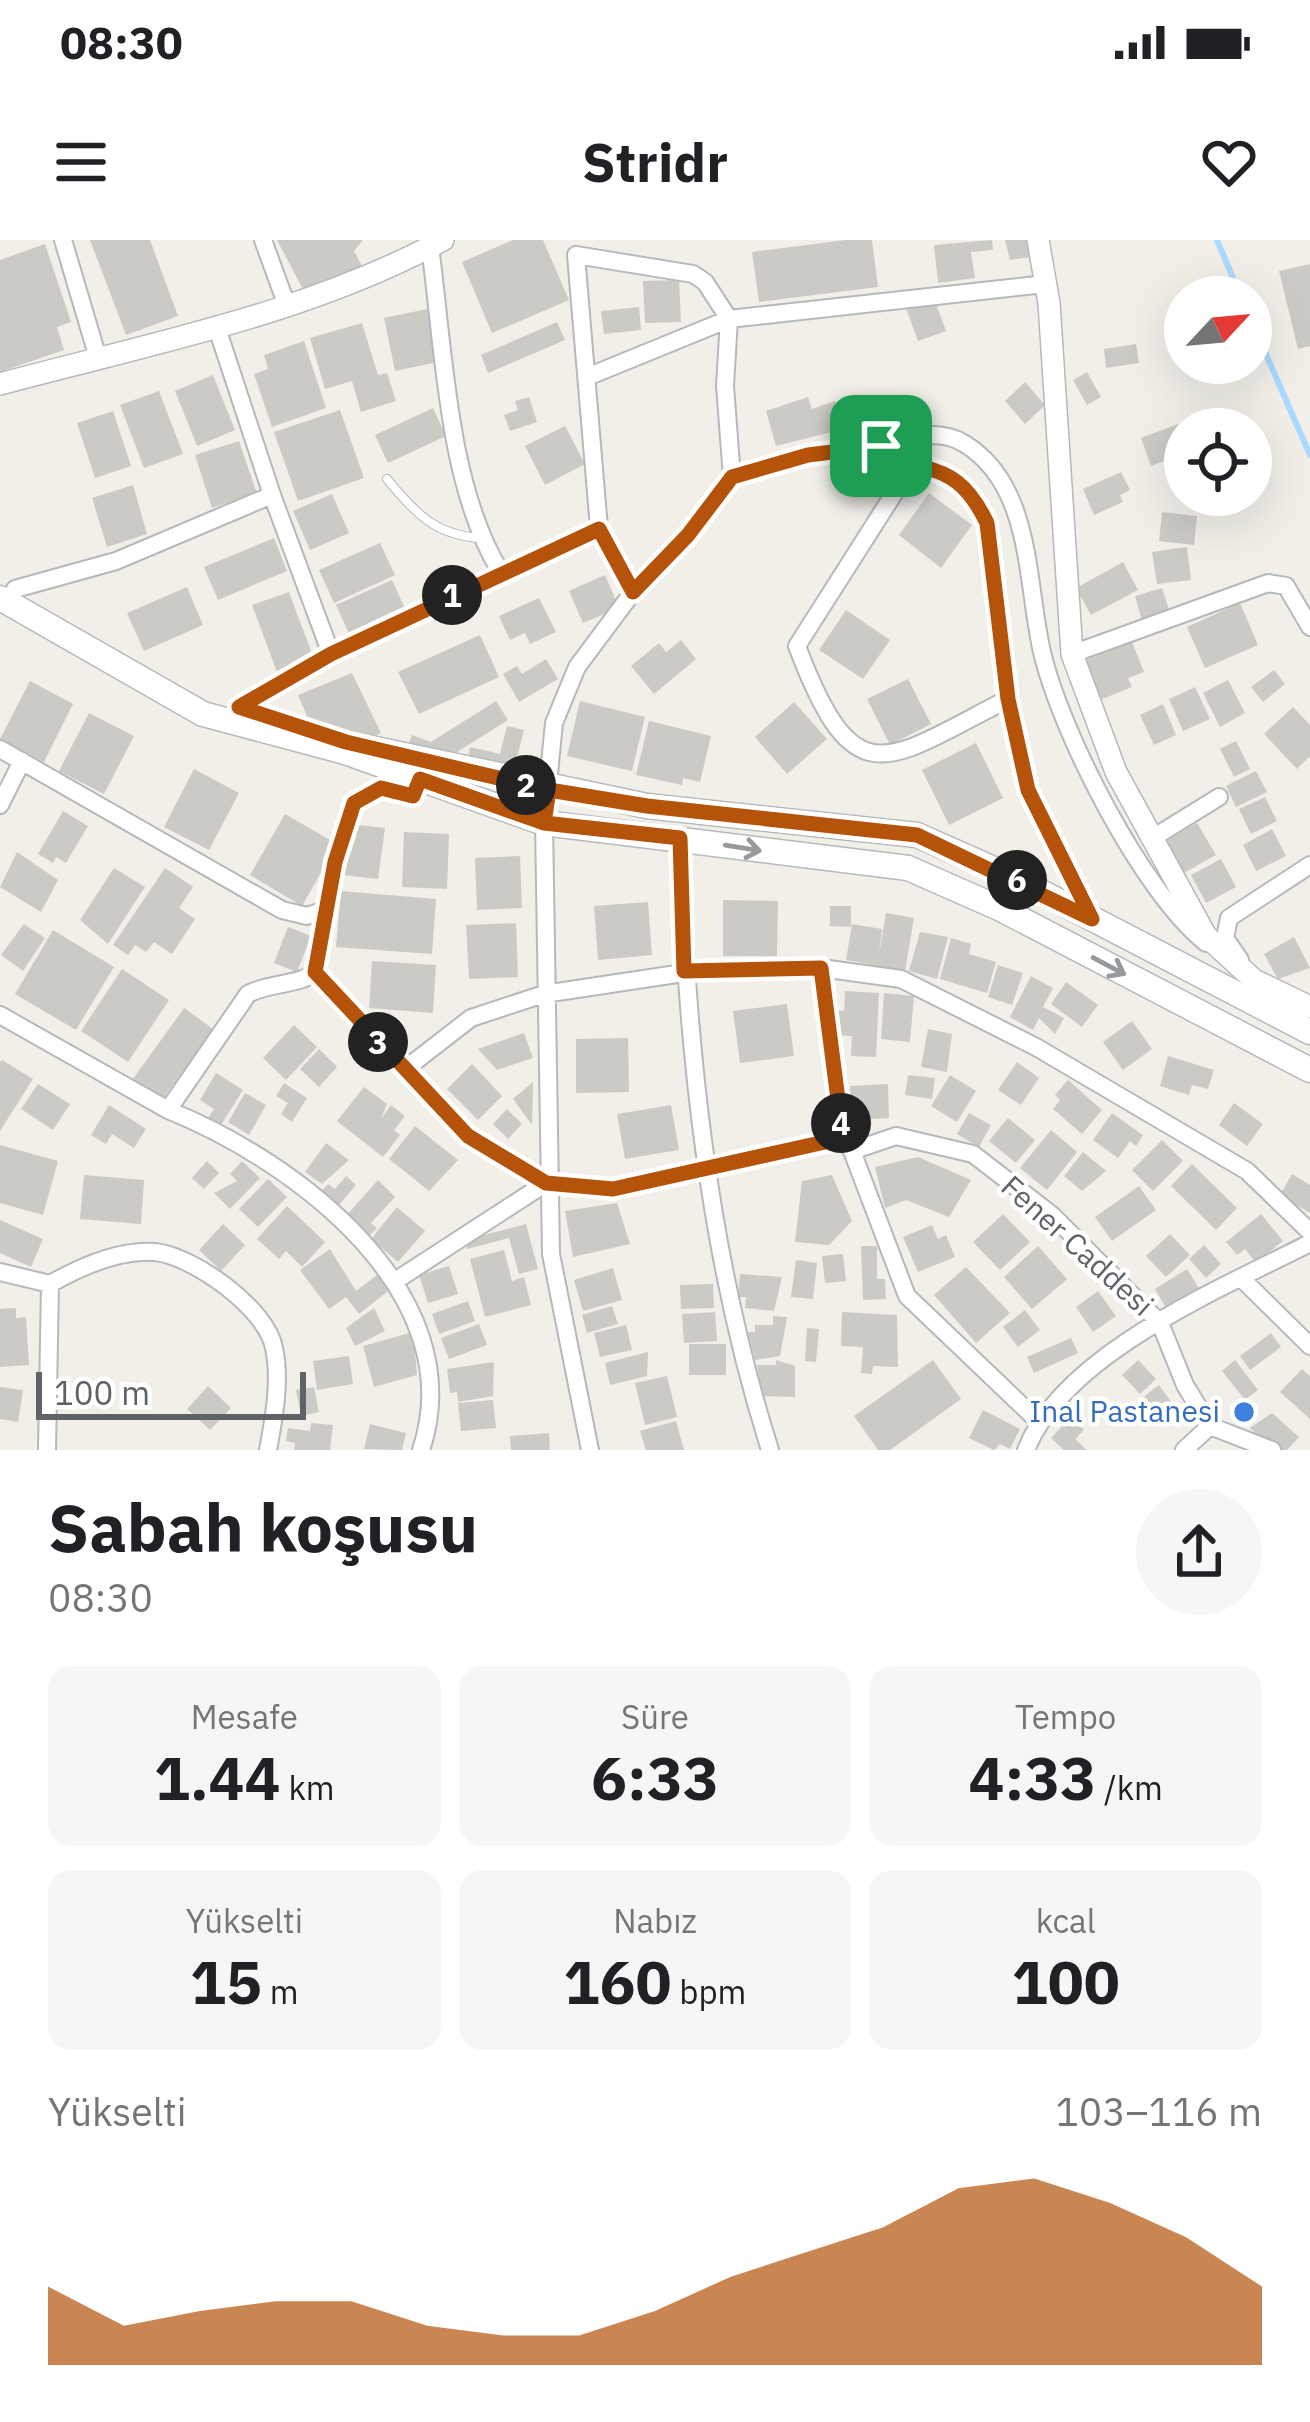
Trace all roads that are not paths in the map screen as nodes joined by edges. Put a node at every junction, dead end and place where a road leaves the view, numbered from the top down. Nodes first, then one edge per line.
1 (63, 240) edge
2 (263, 240) edge
3 (1038, 240) edge
4 (436, 244) edge
5 (572, 248) edge
6 (1046, 284) junction
7 (287, 306) junction
8 (729, 319) junction
9 (217, 325) junction
10 (98, 358) junction
11 (587, 376) junction
12 (0, 385) edge
13 (881, 446) junction
14 (905, 464) junction
15 (732, 477) junction
16 (387, 479) dead end
17 (272, 495) junction
18 (599, 529) junction
19 (480, 538) junction
20 (500, 571) junction
21 (5, 589) edge
22 (633, 592) junction
23 (1310, 627) edge
24 (331, 654) junction
25 (1072, 655) junction
26 (1008, 699) junction
27 (239, 707) junction
28 (0, 749) edge
29 (22, 760) junction
30 (420, 779) junction
31 (549, 790) junction
32 (1220, 797) dead end
33 (0, 805) edge
34 (544, 823) junction
35 (680, 838) junction
36 (1151, 839) junction
37 (1310, 865) edge
38 (325, 910) junction
39 (1092, 919) junction
40 (821, 968) junction
41 (684, 971) junction
42 (315, 972) junction
43 (1254, 980) junction
44 (544, 994) junction
45 (1310, 1007) edge
46 (0, 1015) edge
47 (1310, 1032) edge
48 (404, 1070) junction
49 (1310, 1070) edge
50 (168, 1110) junction
51 (847, 1144) junction
52 (709, 1165) junction
53 (546, 1183) junction
54 (1310, 1232) edge
55 (1310, 1243) edge
56 (0, 1272) edge
57 (1241, 1278) junction
58 (395, 1281) junction
59 (50, 1284) junction
60 (1160, 1323) junction
61 (1310, 1346) edge
62 (1038, 1420) junction
63 (1210, 1426) junction
64 (585, 1448) edge
65 (765, 1448) edge
66 (47, 1450) edge
67 (268, 1450) edge
68 (422, 1450) edge
69 (1026, 1450) edge
70 (1184, 1450) edge
71 (1201, 1450) edge
72 (1272, 1450) edge

1 - 10 street
2 - 7 street
3 - 6 street
4 - 7 street
4 - 19 street
5 - 8 street
5 - 11 street
6 - 8 street
6 - 25 street
7 - 9 street
8 - 11 street
8 - 15 street
9 - 10 street
9 - 17 street
10 - 12 street
11 - 18 street
13 - 14 street
13 - 15 street
13 - 43 street
14 - 26 street
14 - 26 street
15 - 22 street
16 - 19 lane
17 - 21 street
17 - 24 street
18 - 20 street
18 - 22 street
19 - 20 street
20 - 24 street
21 - 27 main road
21 - 30 main road
22 - 31 street
23 - 25 street
24 - 27 street
25 - 36 street
26 - 39 street
27 - 31 main road
28 - 29 street
29 - 33 street
29 - 38 street
30 - 34 main road
30 - 38 street
31 - 34 street
31 - 39 main road
32 - 36 street
34 - 35 main road
34 - 44 street
35 - 41 street
35 -> 49 main road
36 - 43 street
37 - 43 street
38 - 42 street
39 - 47 main road
40 - 41 street
40 - 51 street
40 - 54 street
41 - 44 street
41 - 52 street
42 - 48 street
42 - 50 street
43 - 45 street
44 - 48 street
44 - 53 street
46 - 50 street
48 - 53 street
50 - 58 street
51 - 52 street, Fener Caddesi
51 - 60 street, Fener Caddesi
51 - 62 street
52 - 53 street, Fener Caddesi
52 - 65 street
53 - 58 street
53 - 64 street
55 - 57 street
56 - 59 street
57 - 60 street
57 - 61 street
58 - 68 street
59 - 66 street
59 - 67 street
60 - 62 street
60 - 63 street, Fener Caddesi
62 - 69 street
63 - 70 street
63 - 71 street
63 - 72 street

